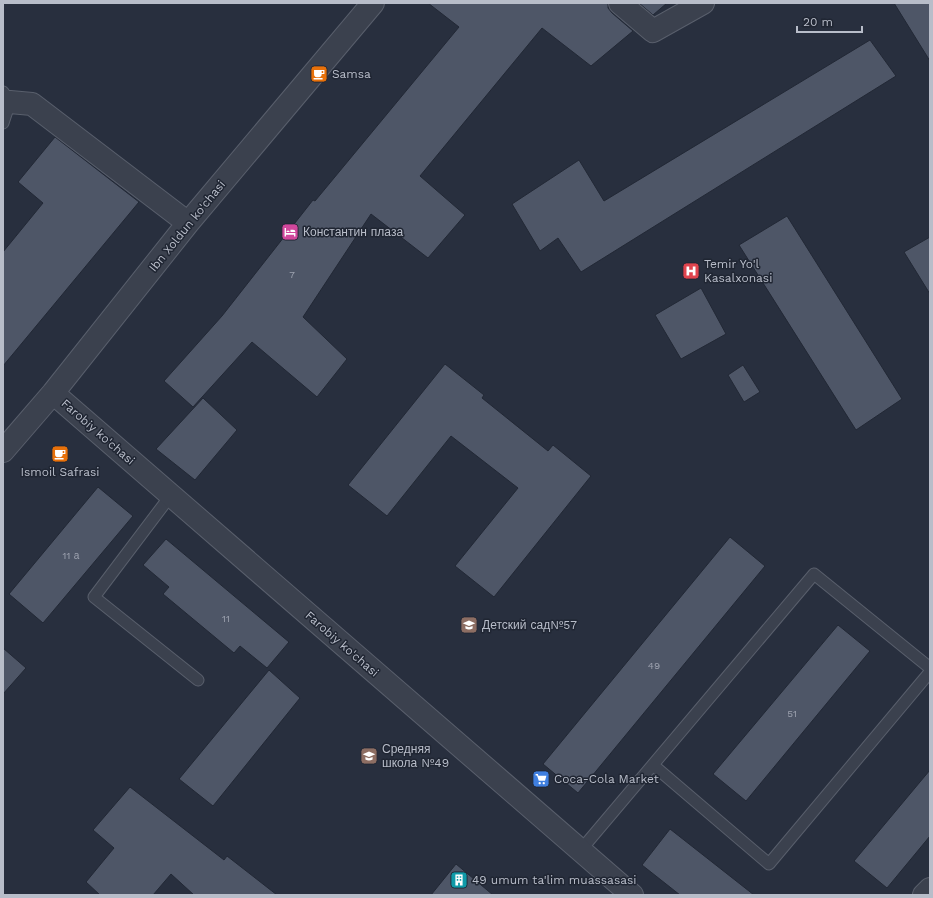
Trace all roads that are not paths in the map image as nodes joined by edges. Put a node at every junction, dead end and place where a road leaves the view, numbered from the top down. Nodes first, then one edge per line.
1 (373, 3) edge
2 (620, 3) edge
3 (703, 3) edge
4 (6, 100) edge
5 (3, 123) edge
6 (188, 222) junction
7 (53, 393) junction
8 (3, 451) edge
9 (171, 495) junction
10 (930, 668) edge
11 (930, 672) edge
12 (198, 680) dead end
13 (653, 765) junction
14 (580, 851) junction
15 (930, 889) edge
16 (632, 895) edge
17 (924, 895) edge

1 - 6 street, Ibn Xoldun ko'chasi
2 - 3 street
4 - 5 lane
4 - 6 street
6 - 7 street, Ibn Xoldun ko'chasi
7 - 8 street, Ibn Xoldun ko'chasi
7 - 9 street, Farobiy ko'chasi
9 - 12 lane
9 - 14 street, Farobiy ko'chasi
10 - 13 lane
11 - 13 lane
13 - 14 lane
14 - 16 street, Farobiy ko'chasi
15 - 17 street

